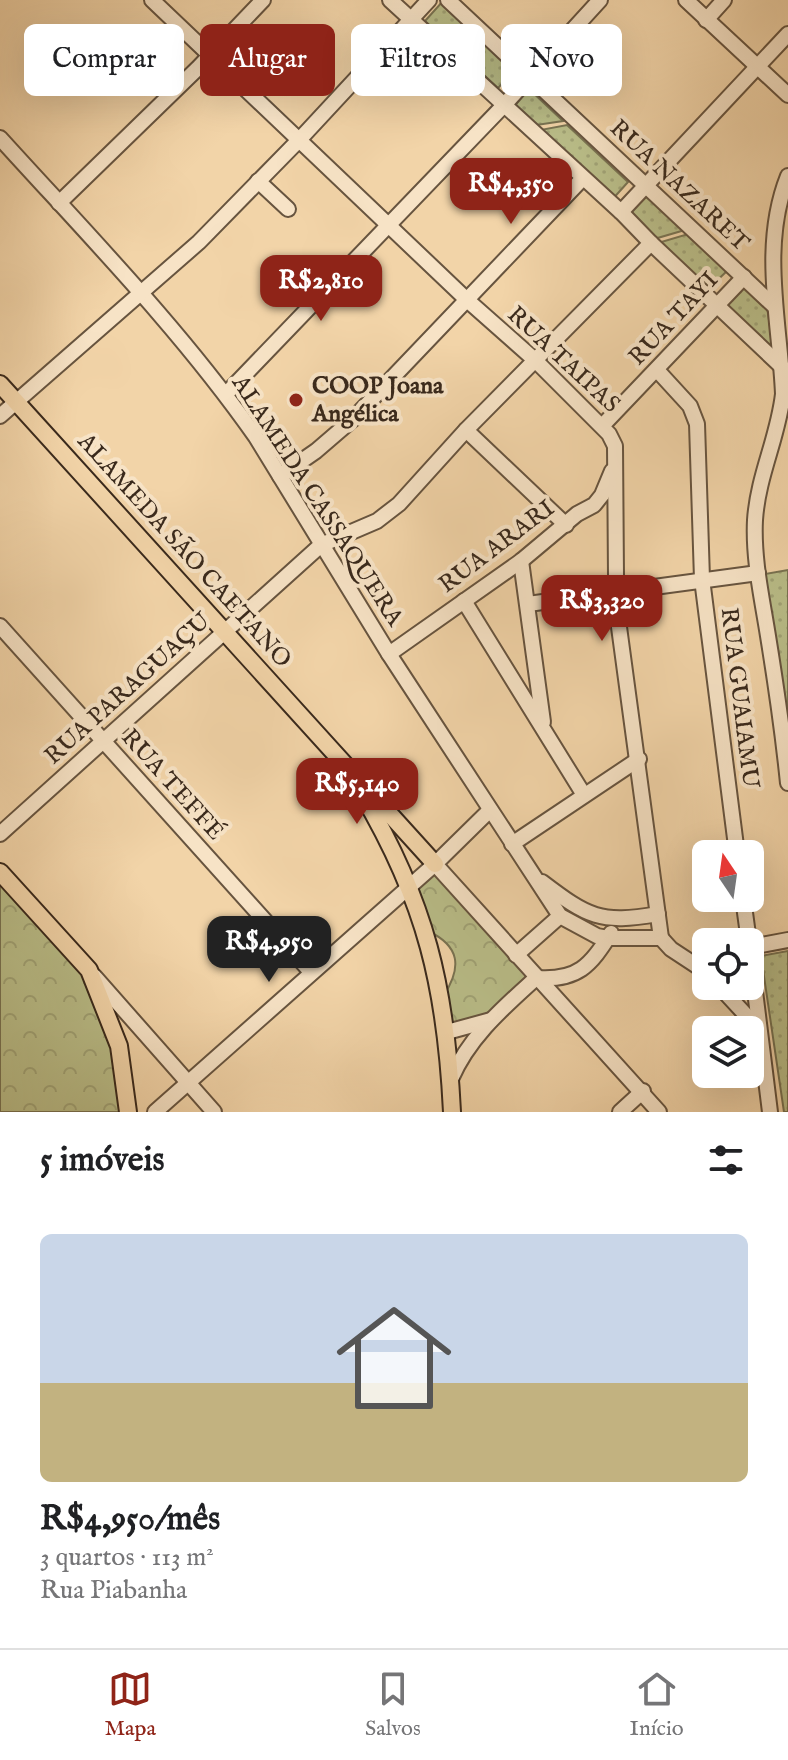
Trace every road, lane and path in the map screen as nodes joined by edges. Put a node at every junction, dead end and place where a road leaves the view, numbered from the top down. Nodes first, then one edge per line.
1 (152, 0) edge
2 (263, 0) edge
3 (390, 0) edge
4 (429, 0) edge
5 (448, 0) edge
6 (600, 0) edge
7 (686, 0) edge
8 (724, 0) edge
9 (411, 19) junction
10 (706, 20) junction
11 (240, 24) edge
12 (578, 24) edge
13 (788, 34) edge
14 (200, 45) edge
15 (501, 50) edge
16 (200, 66) edge
17 (757, 68) junction
18 (788, 95) edge
19 (254, 96) edge
20 (512, 96) edge
21 (551, 96) edge
22 (505, 104) junction
23 (0, 138) edge
24 (300, 139) junction
25 (788, 176) edge
26 (583, 178) junction
27 (258, 181) junction
28 (648, 186) junction
29 (59, 203) junction
30 (288, 209) dead end
31 (621, 212) junction
32 (388, 226) junction
33 (651, 243) junction
34 (744, 277) junction
35 (141, 294) junction
36 (466, 299) junction
37 (719, 305) junction
38 (774, 306) junction
39 (536, 361) junction
40 (782, 367) junction
41 (657, 370) junction
42 (0, 384) edge
43 (226, 394) junction
44 (16, 402) junction
45 (0, 416) edge
46 (603, 425) junction
47 (466, 430) junction
48 (614, 463) junction
49 (280, 476) junction
50 (566, 525) junction
51 (321, 545) junction
52 (521, 561) junction
53 (758, 573) junction
54 (702, 579) junction
55 (614, 590) junction
56 (464, 601) junction
57 (528, 604) junction
58 (0, 626) edge
59 (225, 632) junction
60 (389, 654) junction
61 (544, 726) junction
62 (102, 740) junction
63 (332, 749) junction
64 (639, 759) junction
65 (788, 783) edge
66 (584, 795) junction
67 (490, 810) junction
68 (0, 834) edge
69 (735, 840) edge
70 (512, 844) junction
71 (435, 864) junction
72 (0, 872) edge
73 (532, 874) junction
74 (410, 886) junction
75 (658, 914) junction
76 (560, 916) junction
77 (618, 920) junction
78 (608, 938) junction
79 (661, 938) junction
80 (788, 940) edge
81 (764, 944) edge
82 (516, 955) junction
83 (692, 963) edge
84 (89, 970) junction
85 (311, 972) junction
86 (536, 978) junction
87 (732, 1000) edge
88 (747, 1016) edge
89 (491, 1020) junction
90 (447, 1032) junction
91 (764, 1070) edge
92 (451, 1079) junction
93 (188, 1083) junction
94 (643, 1091) junction
95 (128, 1112) edge
96 (155, 1112) edge
97 (214, 1112) edge
98 (452, 1112) edge
99 (620, 1112) edge
100 (659, 1112) edge
101 (770, 1112) edge

1 - 14 street, RUA TAIPAS
2 - 11 street
3 - 9 street
4 - 9 street
5 - 15 street, RUA NAZARET
6 - 12 street
7 - 10 street
8 - 10 street
9 - 22 street
9 - 24 street
10 - 17 street
13 - 17 street
16 - 29 street
17 - 18 street
17 - 28 street
19 - 24 street, RUA TAIPAS
20 - 22 street
21 - 28 street, RUA NAZARET
22 - 26 street
22 - 32 street
23 - 29 street, ALAMEDA CASSAQUERA
24 - 27 street
24 - 32 street, RUA TAIPAS
25 - 38 street
26 - 31 street
26 - 36 street
27 - 30 street
27 - 35 street
28 - 31 street
28 - 34 street, RUA NAZARET
29 - 35 street, ALAMEDA CASSAQUERA
31 - 33 street
32 - 36 street, RUA TAIPAS
32 - 43 street
33 - 37 street
33 - 39 street, RUA PARAGUAÇU
34 - 37 street, RUA TAYI
34 - 38 street, RUA NAZARET
35 - 43 street, ALAMEDA CASSAQUERA
35 - 44 street
36 - 39 street, RUA TAIPAS
36 - 49 street
37 - 40 street
37 - 41 street, RUA TAYI
38 - 40 street
39 - 46 street, RUA TAIPAS
39 - 47 street, RUA PARAGUAÇU
40 - 53 street
41 - 46 street, RUA TAYI
41 - 54 street, RUA GUAIAMU
42 - 44 main road, ALAMEDA SÃO CAETANO
43 - 49 street, ALAMEDA CASSAQUERA
44 - 45 street
44 - 59 main road, ALAMEDA SÃO CAETANO
46 - 48 street, RUA TAIPAS
47 - 50 street
47 - 51 street, RUA PARAGUAÇU
48 - 50 street, RUA ARARI
48 - 55 street, RUA TAIPAS
49 - 51 street, ALAMEDA CASSAQUERA
50 - 52 street, RUA ARARI
51 - 59 street, RUA PARAGUAÇU
51 - 60 street, ALAMEDA CASSAQUERA
52 - 56 street, RUA ARARI
52 - 57 street
53 - 54 street
53 - 65 street
54 - 55 street
54 - 69 street, RUA GUAIAMU
55 - 57 street
55 - 64 street, RUA TAIPAS
56 - 60 street, RUA ARARI
56 - 61 street
57 - 61 street
58 - 62 street, RUA TEFFÉ
59 - 62 street, RUA PARAGUAÇU
59 - 63 main road, ALAMEDA SÃO CAETANO
60 - 67 street, ALAMEDA CASSAQUERA
61 - 66 street
62 - 68 street, RUA PARAGUAÇU
62 - 85 street, RUA TEFFÉ
63 - 71 main road, ALAMEDA SÃO CAETANO
63 - 74 main road, ALAMEDA SÃO CAETANO
64 - 66 street
64 - 75 street, RUA TAIPAS
66 - 70 street
67 - 70 street, ALAMEDA CASSAQUERA
67 - 71 street
70 - 73 street, ALAMEDA CASSAQUERA
71 - 74 street
71 - 82 street
72 - 84 main road
73 - 76 street, ALAMEDA CASSAQUERA
73 - 77 street
74 - 85 street
74 - 90 main road, ALAMEDA SÃO CAETANO
75 - 77 street
75 - 79 street, RUA TAIPAS
76 - 78 street
76 - 82 street
77 - 78 street
78 - 79 street
78 - 86 street
79 - 83 street
80 - 81 street
82 - 86 street
84 - 93 street
84 - 95 main road
85 - 93 street
86 - 89 street
86 - 94 street
87 - 88 street
89 - 90 street
89 - 92 street
90 - 92 main road, ALAMEDA SÃO CAETANO
91 - 101 street
92 - 98 main road, ALAMEDA SÃO CAETANO
93 - 96 street
93 - 97 street
94 - 99 street
94 - 100 street

